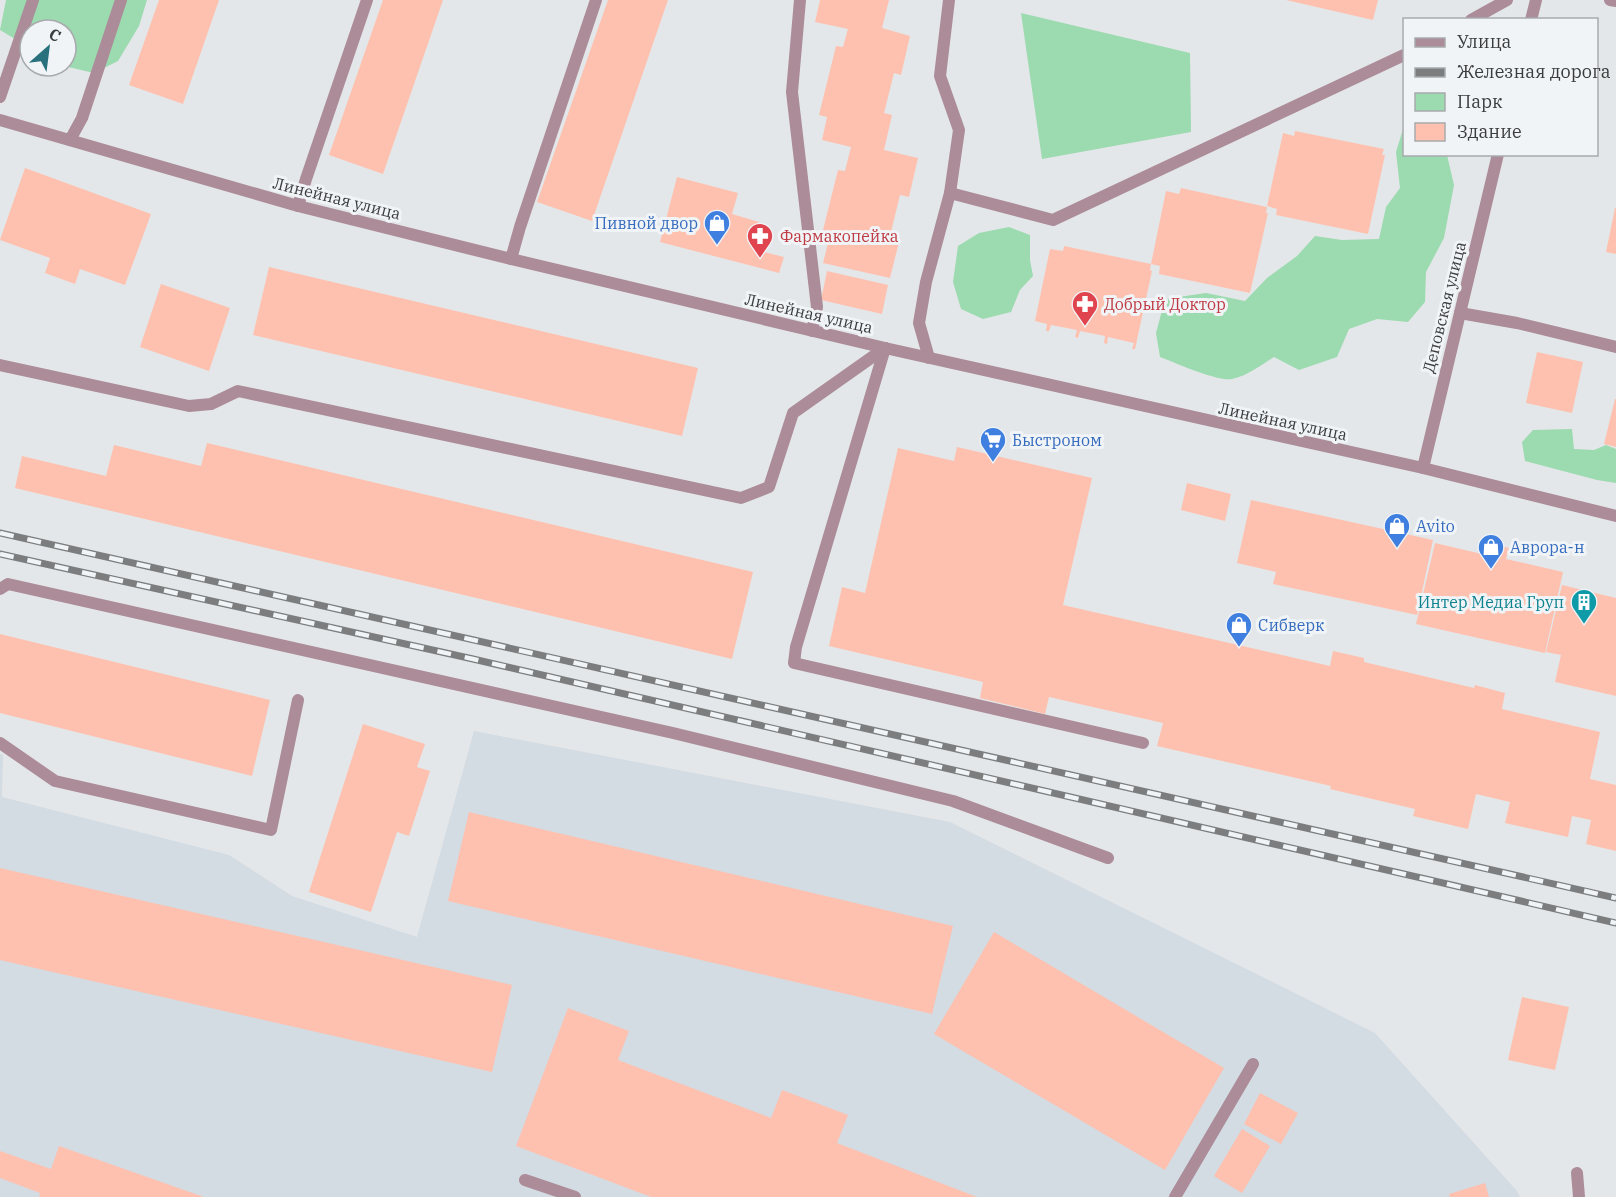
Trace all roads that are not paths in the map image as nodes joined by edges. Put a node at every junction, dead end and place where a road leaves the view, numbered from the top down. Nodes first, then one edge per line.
1 (33, 0) edge
2 (121, 0) edge
3 (367, 0) edge
4 (596, 0) edge
5 (800, 0) edge
6 (950, 0) edge
7 (1508, 0) edge
8 (1536, 0) edge
9 (1610, 0) edge
10 (1616, 2) edge
11 (1475, 18) edge
12 (1532, 18) edge
13 (1403, 56) edge
14 (0, 97) edge
15 (0, 120) edge
16 (70, 140) junction
17 (1498, 156) edge
18 (950, 193) junction
19 (298, 206) junction
20 (511, 259) junction
21 (1460, 313) junction
22 (812, 331) junction
23 (1616, 347) edge
24 (885, 348) junction
25 (929, 358) junction
26 (0, 365) edge
27 (1423, 468) junction
28 (1616, 516) edge
29 (0, 589) edge
30 (298, 700) dead end
31 (0, 743) edge
32 (1143, 743) dead end
33 (1108, 858) dead end
34 (1253, 1064) dead end
35 (1577, 1173) dead end
36 (525, 1180) dead end
37 (575, 1197) edge
38 (1175, 1197) edge
39 (1580, 1197) edge

1 - 14 street
2 - 16 street
3 - 19 street
4 - 20 street
5 - 22 street
6 - 18 street
7 - 11 street
8 - 12 street
9 - 10 street
13 - 18 street
15 - 16 street, Линейная улица
16 - 19 street, Линейная улица
17 - 21 street, Деповская улица
18 - 25 street
19 - 20 street, Линейная улица
20 - 22 street, Линейная улица
21 - 23 street
21 - 27 street, Деповская улица
22 - 24 street, Линейная улица
24 - 25 street, Линейная улица
24 - 26 street
24 - 32 street
25 - 27 street, Линейная улица
27 - 28 street, Линейная улица
29 - 33 street
30 - 31 street
34 - 38 street
35 - 39 street
36 - 37 street

